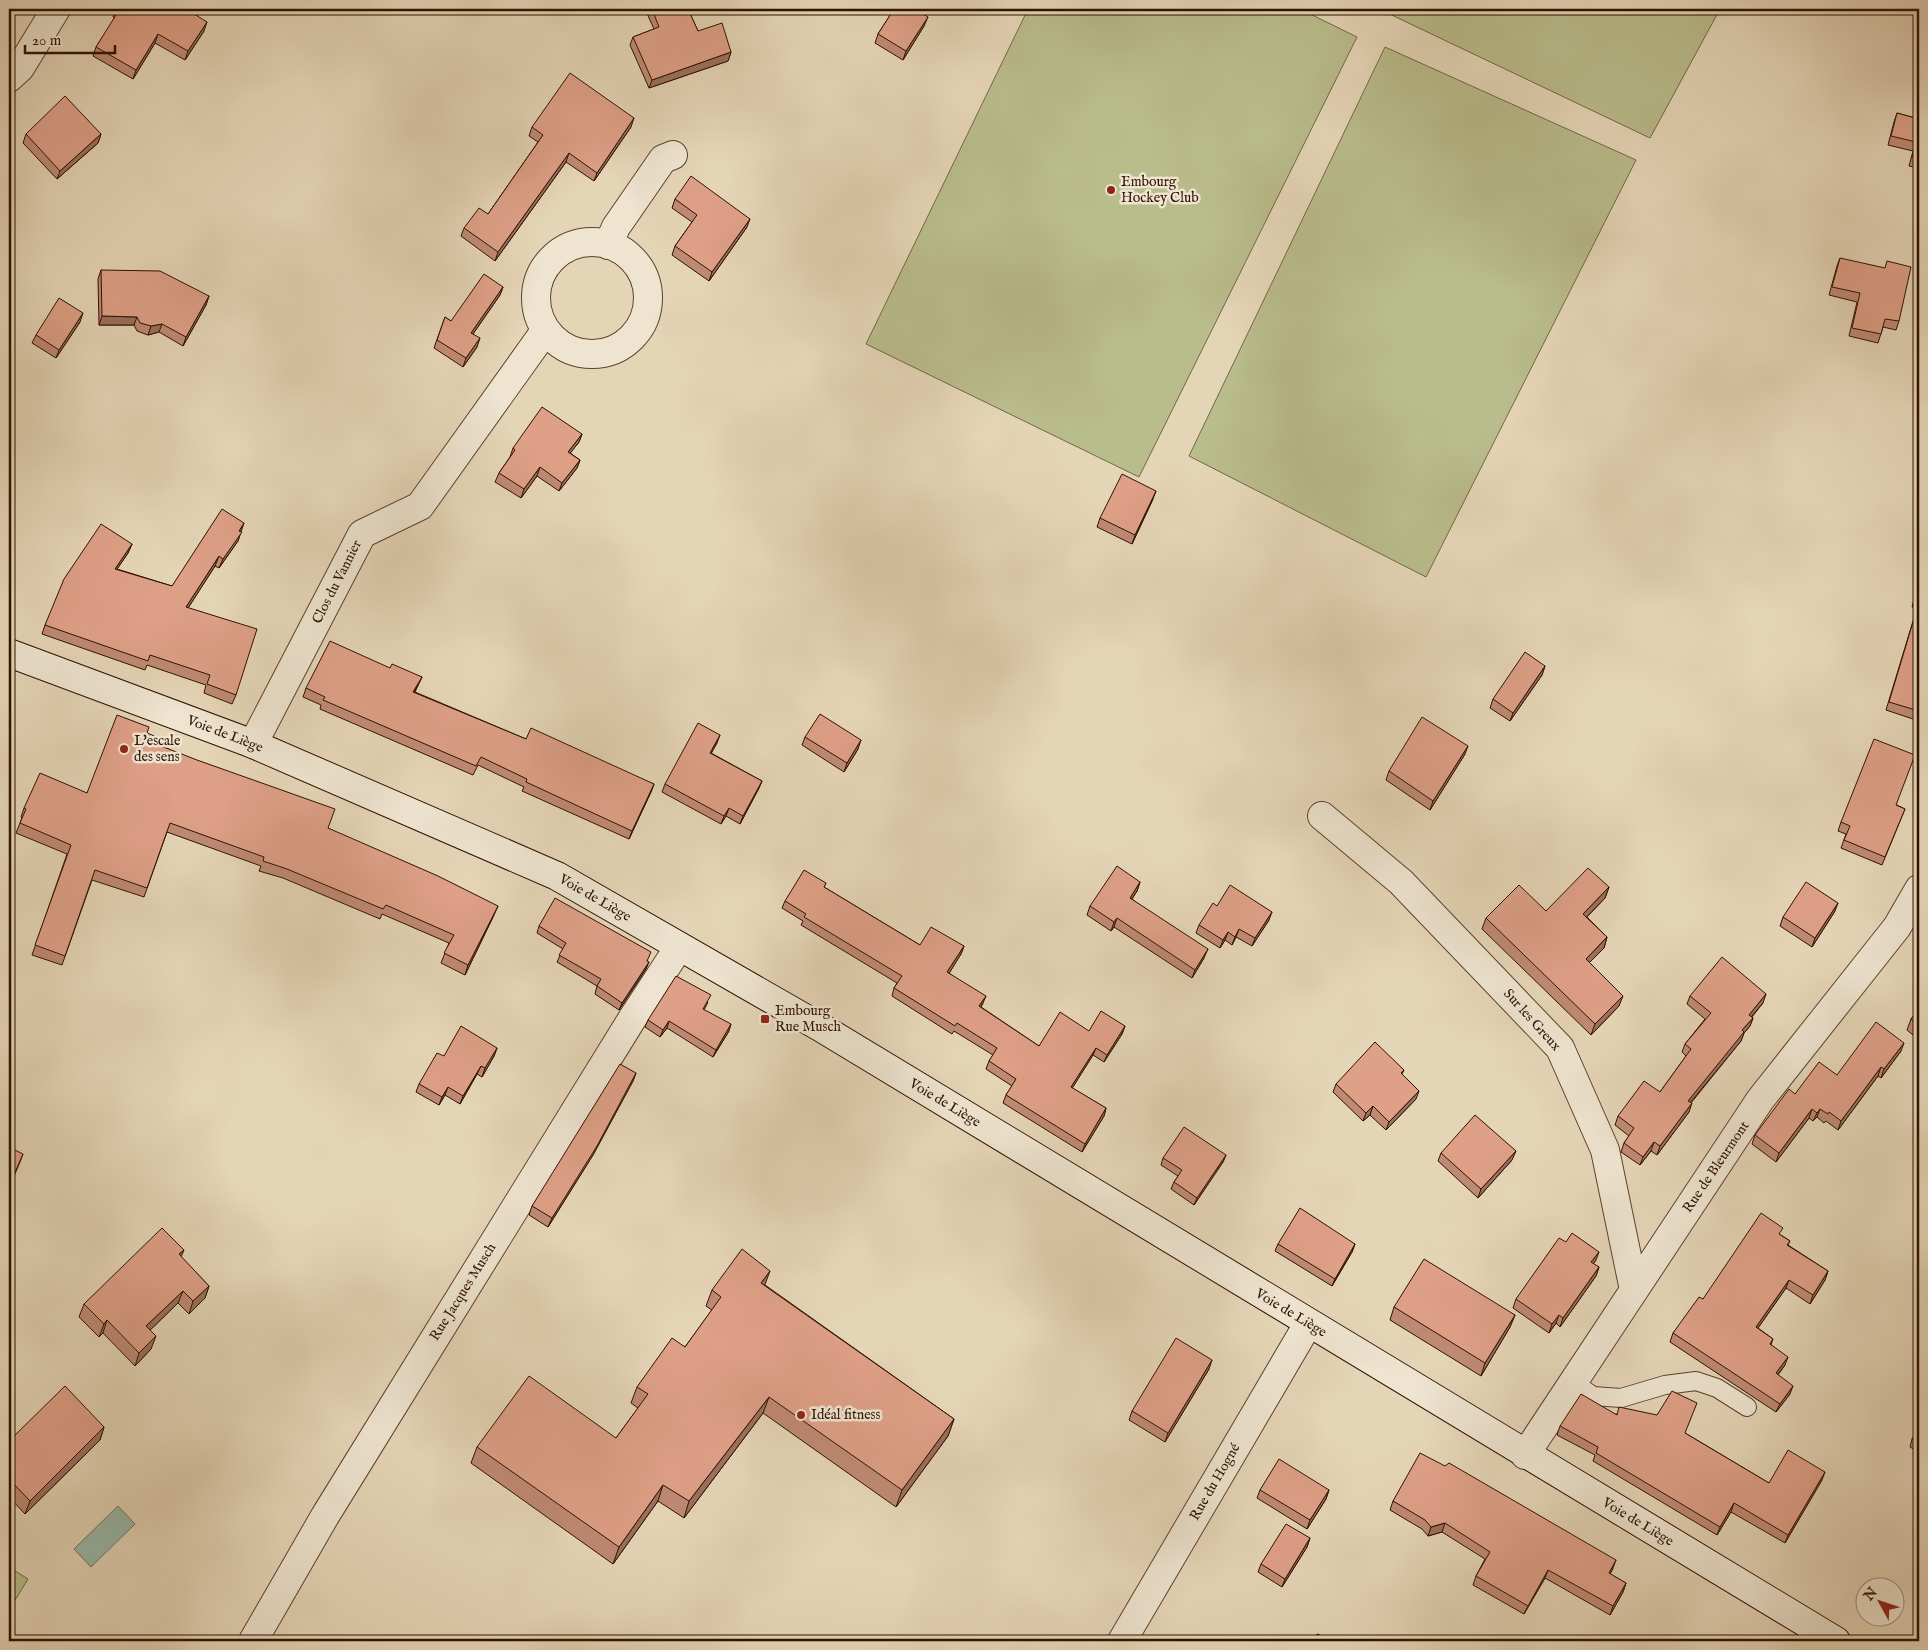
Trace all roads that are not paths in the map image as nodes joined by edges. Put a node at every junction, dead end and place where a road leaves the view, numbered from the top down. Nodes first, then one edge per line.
1 (56, 9) edge
2 (9, 78) edge
3 (673, 155) dead end
4 (608, 245) junction
5 (545, 331) junction
6 (9, 653) edge
7 (253, 744) junction
8 (1322, 816) dead end
9 (1919, 889) edge
10 (679, 947) junction
11 (1634, 1290) junction
12 (1308, 1324) junction
13 (1574, 1383) junction
14 (1747, 1407) dead end
15 (1525, 1454) junction
16 (252, 1641) edge
17 (1122, 1641) edge
18 (1836, 1641) edge

1 - 2 street
3 - 4 street
4 - 5 street
4 - 5 street
5 - 7 street, Clos du Vannier
6 - 7 street, Voie de Liège
7 - 10 street, Voie de Liège
8 - 11 street, Sur les Greux
9 - 11 street, Rue de Bleurmont
10 - 12 street, Voie de Liège
10 - 16 street, Rue Jacques Musch
11 - 13 street, Rue de Bleurmont
12 - 15 street, Voie de Liège
12 - 17 street, Rue du Hogné
13 - 14 lane
13 - 15 street, Rue de Bleurmont
15 - 18 street, Voie de Liège

